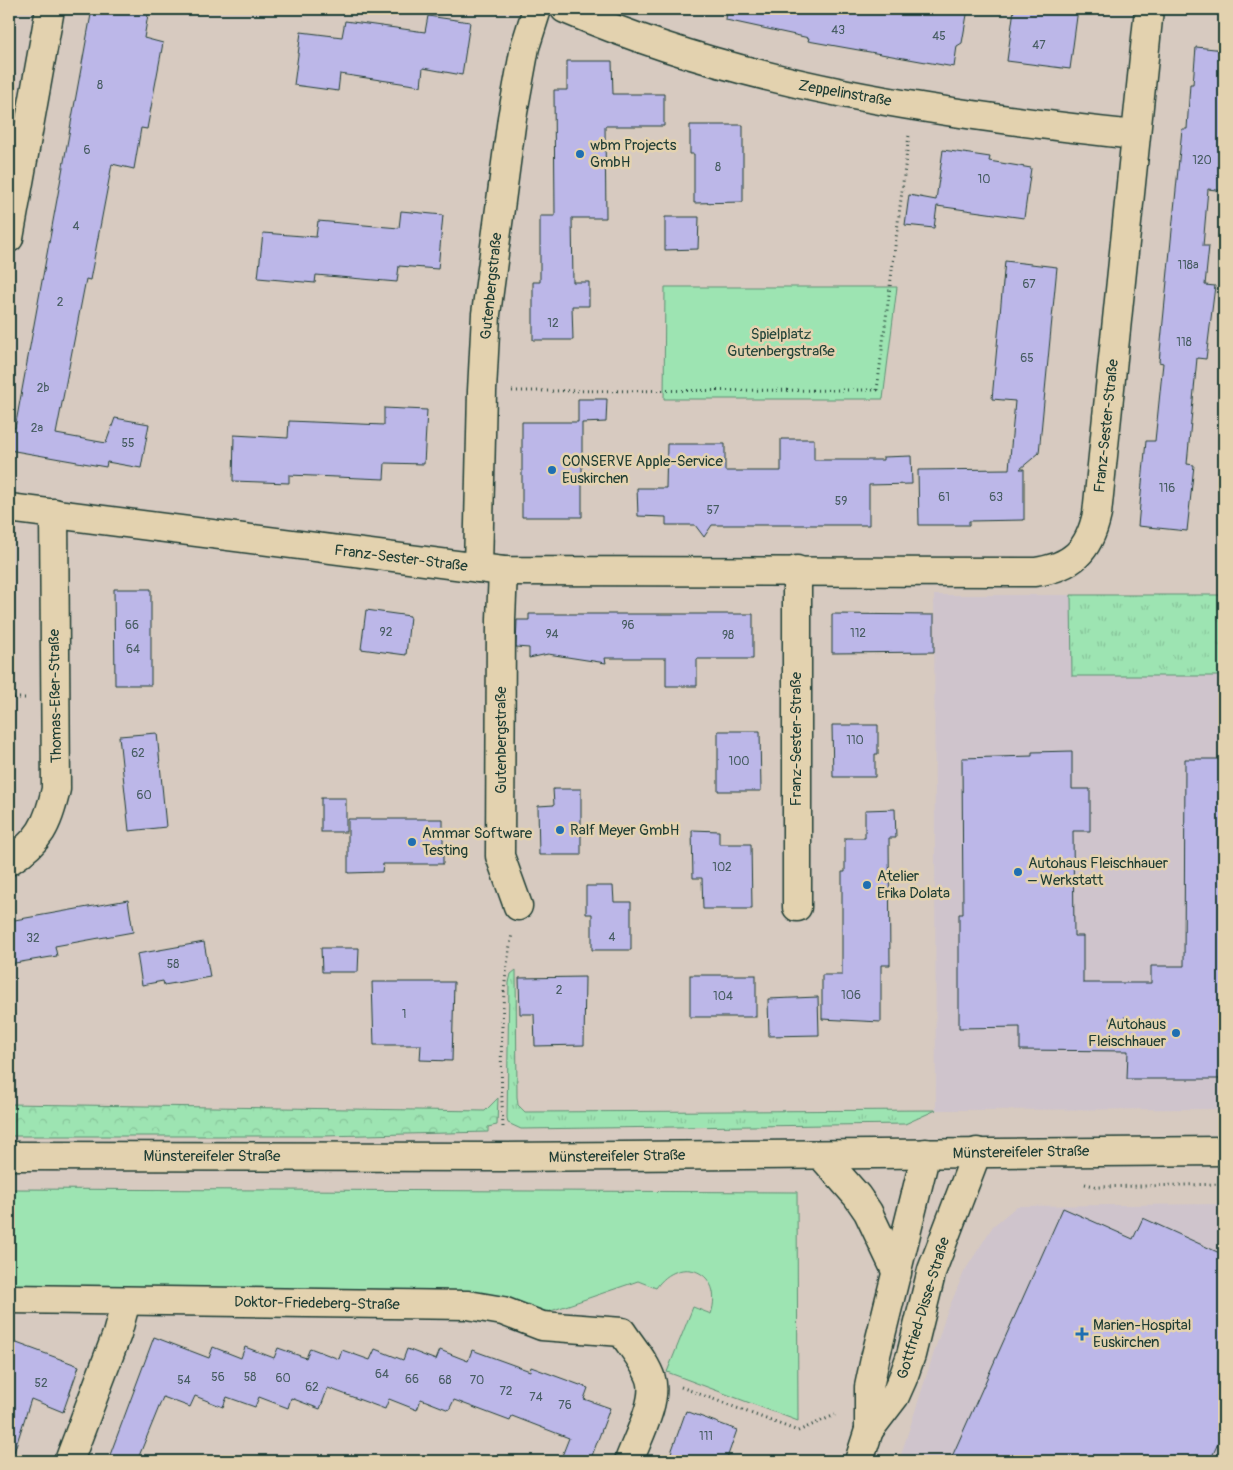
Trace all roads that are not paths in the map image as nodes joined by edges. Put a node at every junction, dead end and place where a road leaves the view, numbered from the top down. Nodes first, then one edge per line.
1 (50, 9) edge
2 (537, 9) edge
3 (564, 9) edge
4 (1148, 9) edge
5 (1135, 134) junction
6 (9, 238) edge
7 (9, 508) edge
8 (54, 513) junction
9 (491, 570) junction
10 (796, 570) junction
11 (9, 861) edge
12 (518, 906) road end
13 (797, 907) dead end
14 (1224, 1151) edge
15 (977, 1152) junction
16 (926, 1153) junction
17 (821, 1155) junction
18 (9, 1156) edge
19 (897, 1273) junction
20 (9, 1299) edge
21 (126, 1301) junction
22 (869, 1430) junction
23 (69, 1461) edge
24 (629, 1461) edge
25 (860, 1461) edge

1 - 6 street
2 - 9 street, Gutenbergstraße
3 - 5 street, Zeppelinstraße
4 - 5 street, Franz-Sester-Straße
5 - 10 street, Franz-Sester-Straße
7 - 8 street, Franz-Sester-Straße
8 - 9 street, Franz-Sester-Straße
8 - 11 street, Thomas-Eßer-Straße
9 - 10 street, Franz-Sester-Straße
9 - 12 street, Gutenbergstraße
10 - 13 street, Franz-Sester-Straße
14 - 15 street, Münstereifeler Straße
15 - 16 street, Münstereifeler Straße
15 - 22 street, Gottfried-Disse-Straße
16 - 17 street, Münstereifeler Straße
16 - 19 street, Gottfried-Disse-Straße
17 - 18 street, Münstereifeler Straße
17 - 19 street
19 - 22 street, Gottfried-Disse-Straße
20 - 21 street, Doktor-Friedeberg-Straße
21 - 23 street
21 - 24 street, Doktor-Friedeberg-Straße
22 - 25 street, Gottfried-Disse-Straße

